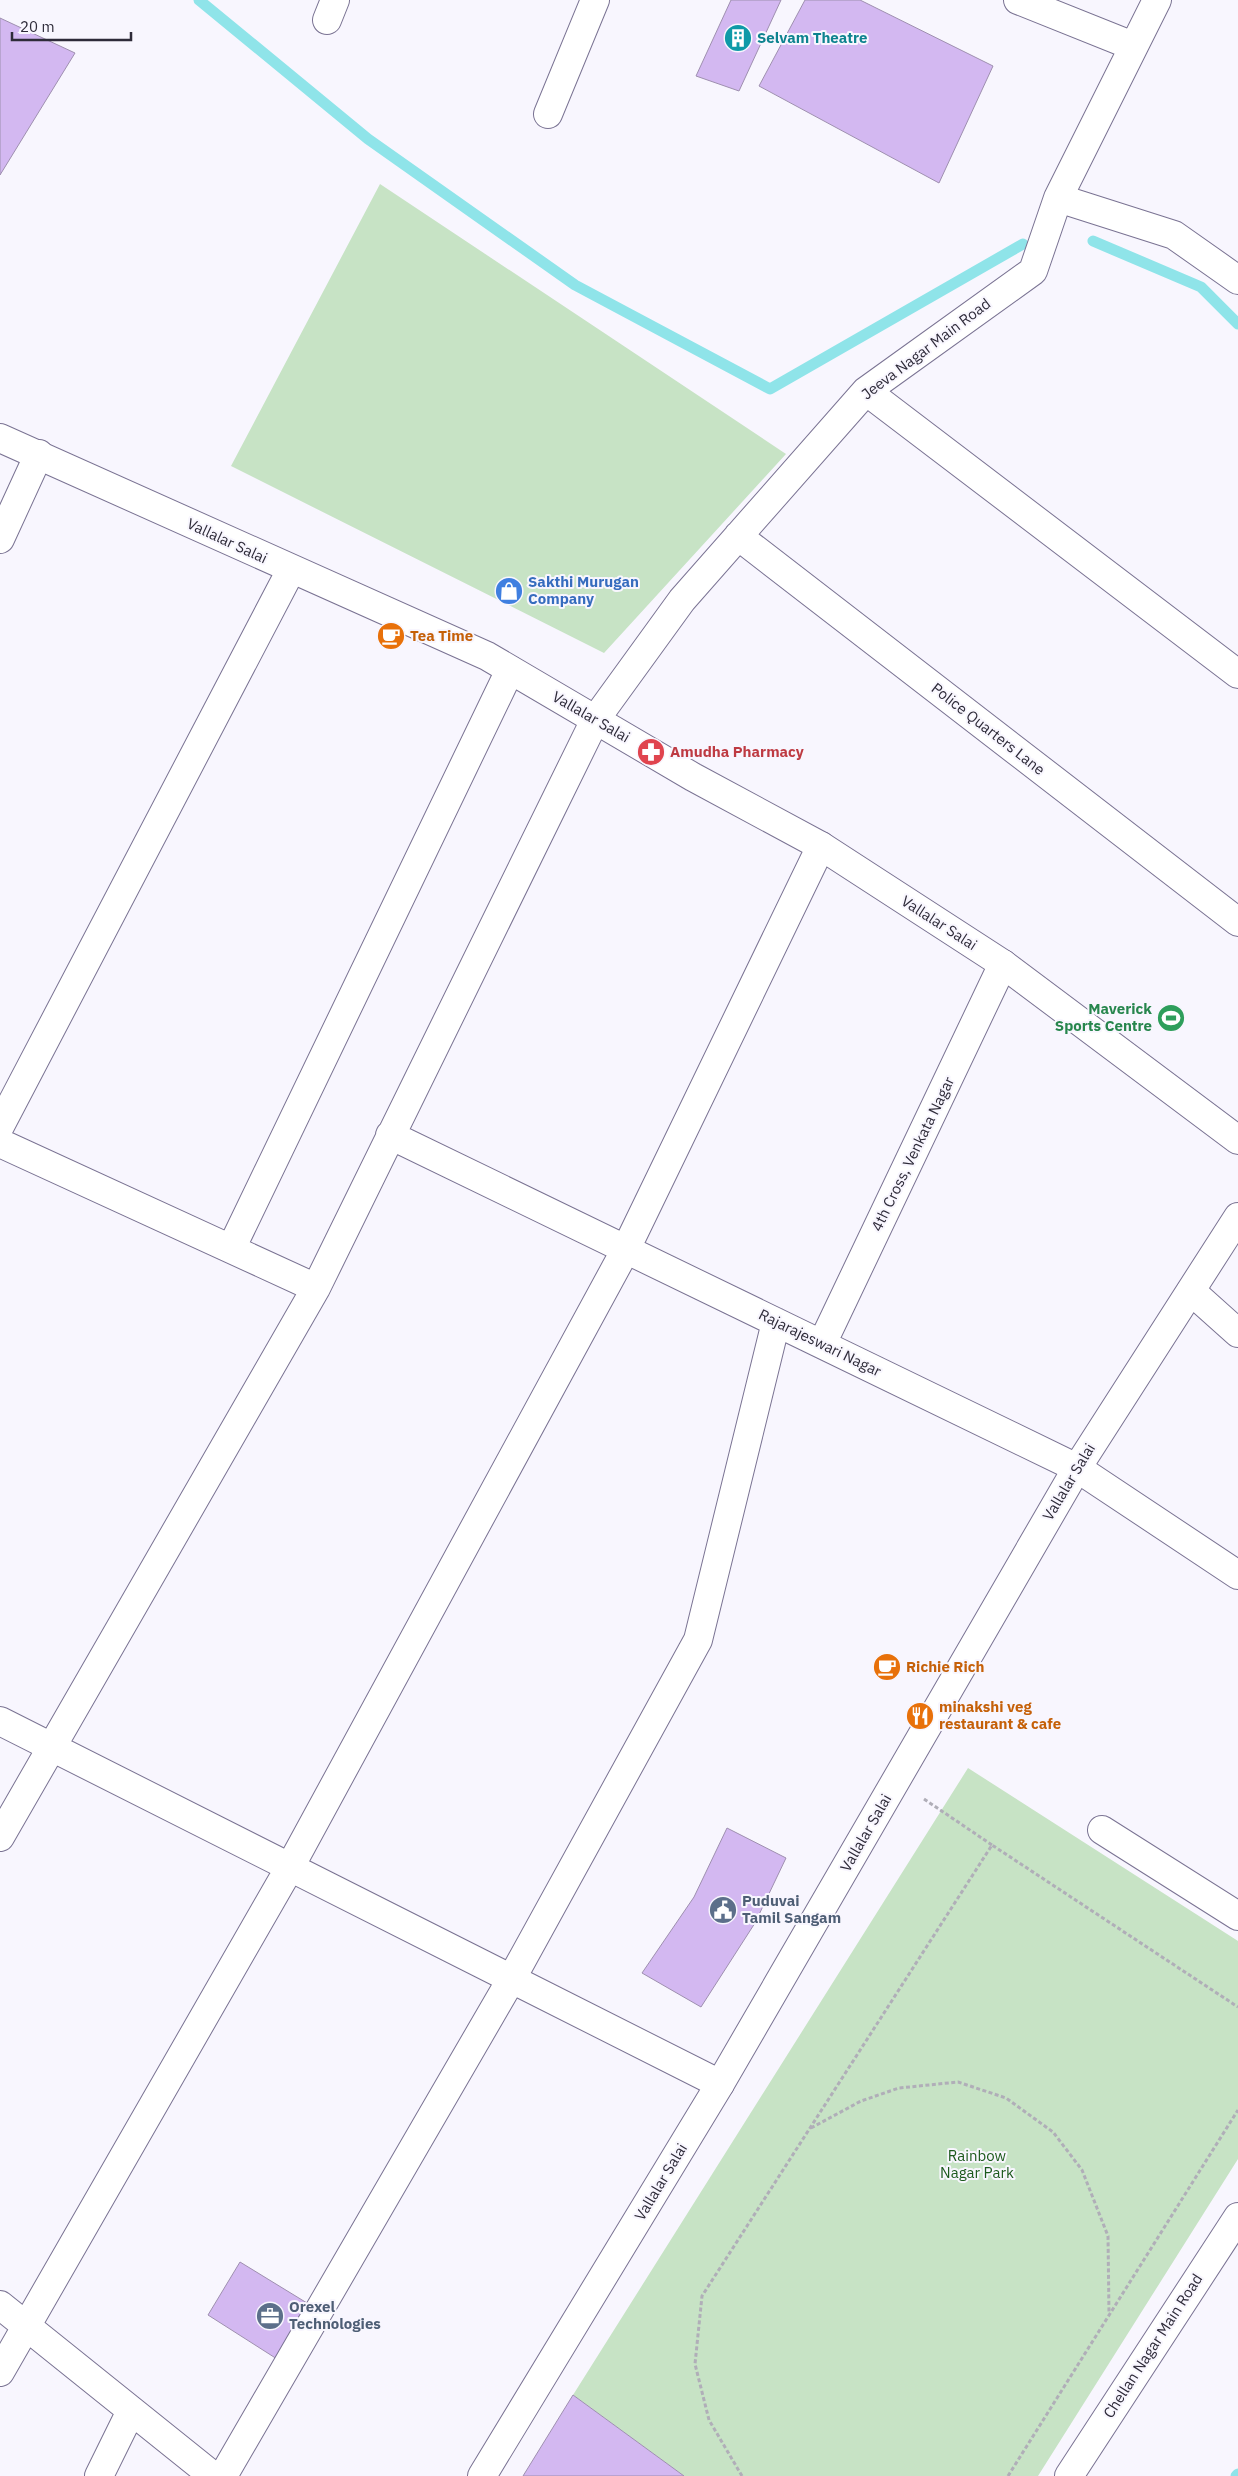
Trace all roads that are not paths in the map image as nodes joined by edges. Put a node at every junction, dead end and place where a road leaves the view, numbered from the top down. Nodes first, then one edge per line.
1 (595, 0) edge
2 (1018, 0) edge
3 (1157, 0) edge
4 (1133, 46) junction
5 (548, 114) dead end
6 (1058, 198) junction
7 (1238, 280) edge
8 (866, 391) junction
9 (0, 438) edge
10 (40, 454) junction
11 (738, 536) junction
12 (0, 539) edge
13 (291, 570) junction
14 (510, 670) junction
15 (1238, 674) edge
16 (595, 720) junction
17 (821, 846) junction
18 (1238, 922) edge
19 (1003, 964) junction
20 (0, 1126) edge
21 (390, 1135) junction
22 (1238, 1140) edge
23 (0, 1143) edge
24 (1238, 1217) edge
25 (231, 1249) junction
26 (626, 1249) junction
27 (316, 1288) junction
28 (1191, 1291) junction
29 (776, 1322) junction
30 (1238, 1333) edge
31 (822, 1344) junction
32 (1077, 1468) junction
33 (1238, 1574) edge
34 (0, 1721) edge
35 (50, 1747) junction
36 (1102, 1830) dead end
37 (0, 1836) edge
38 (290, 1867) junction
39 (1238, 1916) edge
40 (512, 1978) junction
41 (720, 2084) junction
42 (1238, 2216) edge
43 (0, 2306) edge
44 (25, 2325) junction
45 (0, 2372) edge
46 (131, 2411) junction
47 (98, 2476) edge
48 (212, 2476) edge
49 (224, 2476) edge
50 (482, 2476) edge
51 (1069, 2476) edge

1 - 5 street
2 - 4 street
3 - 4 street, Jeeva Nagar Main Road
4 - 6 street, Jeeva Nagar Main Road
6 - 7 street
6 - 8 street, Jeeva Nagar Main Road
8 - 11 street, Jeeva Nagar Main Road
8 - 15 street
9 - 10 street, Vallalar Salai
10 - 12 street
10 - 13 street, Vallalar Salai
11 - 16 street, Jeeva Nagar Main Road
11 - 18 street, Police Quarters Lane
13 - 14 street, Vallalar Salai
13 - 20 street
14 - 16 street, Vallalar Salai
14 - 25 street
16 - 17 street, Vallalar Salai
16 - 21 street, Jeeva Nagar Main Road
17 - 19 street, Vallalar Salai
17 - 26 street
19 - 22 street, Vallalar Salai
19 - 31 street, 4th Cross, Venkata Nagar
21 - 26 street, Rajarajeswari Nagar
21 - 27 street, Jeeva Nagar Main Road
23 - 25 street
24 - 28 street, Vallalar Salai
25 - 27 street
26 - 29 street, Rajarajeswari Nagar
26 - 38 street
27 - 35 street, Jeeva Nagar Main Road
28 - 30 street
28 - 32 street, Vallalar Salai
29 - 31 street, Rajarajeswari Nagar
29 - 40 street
31 - 32 street, Rajarajeswari Nagar
32 - 33 street, Rajarajeswari Nagar
32 - 41 street, Vallalar Salai
34 - 35 street
35 - 37 street, Jeeva Nagar Main Road
35 - 38 street
36 - 39 street
38 - 40 street
38 - 44 street
40 - 41 street
40 - 49 street
41 - 50 street, Vallalar Salai
42 - 51 street, Chellan Nagar Main Road
43 - 44 street
44 - 45 street
44 - 46 street
46 - 47 street
46 - 48 street

